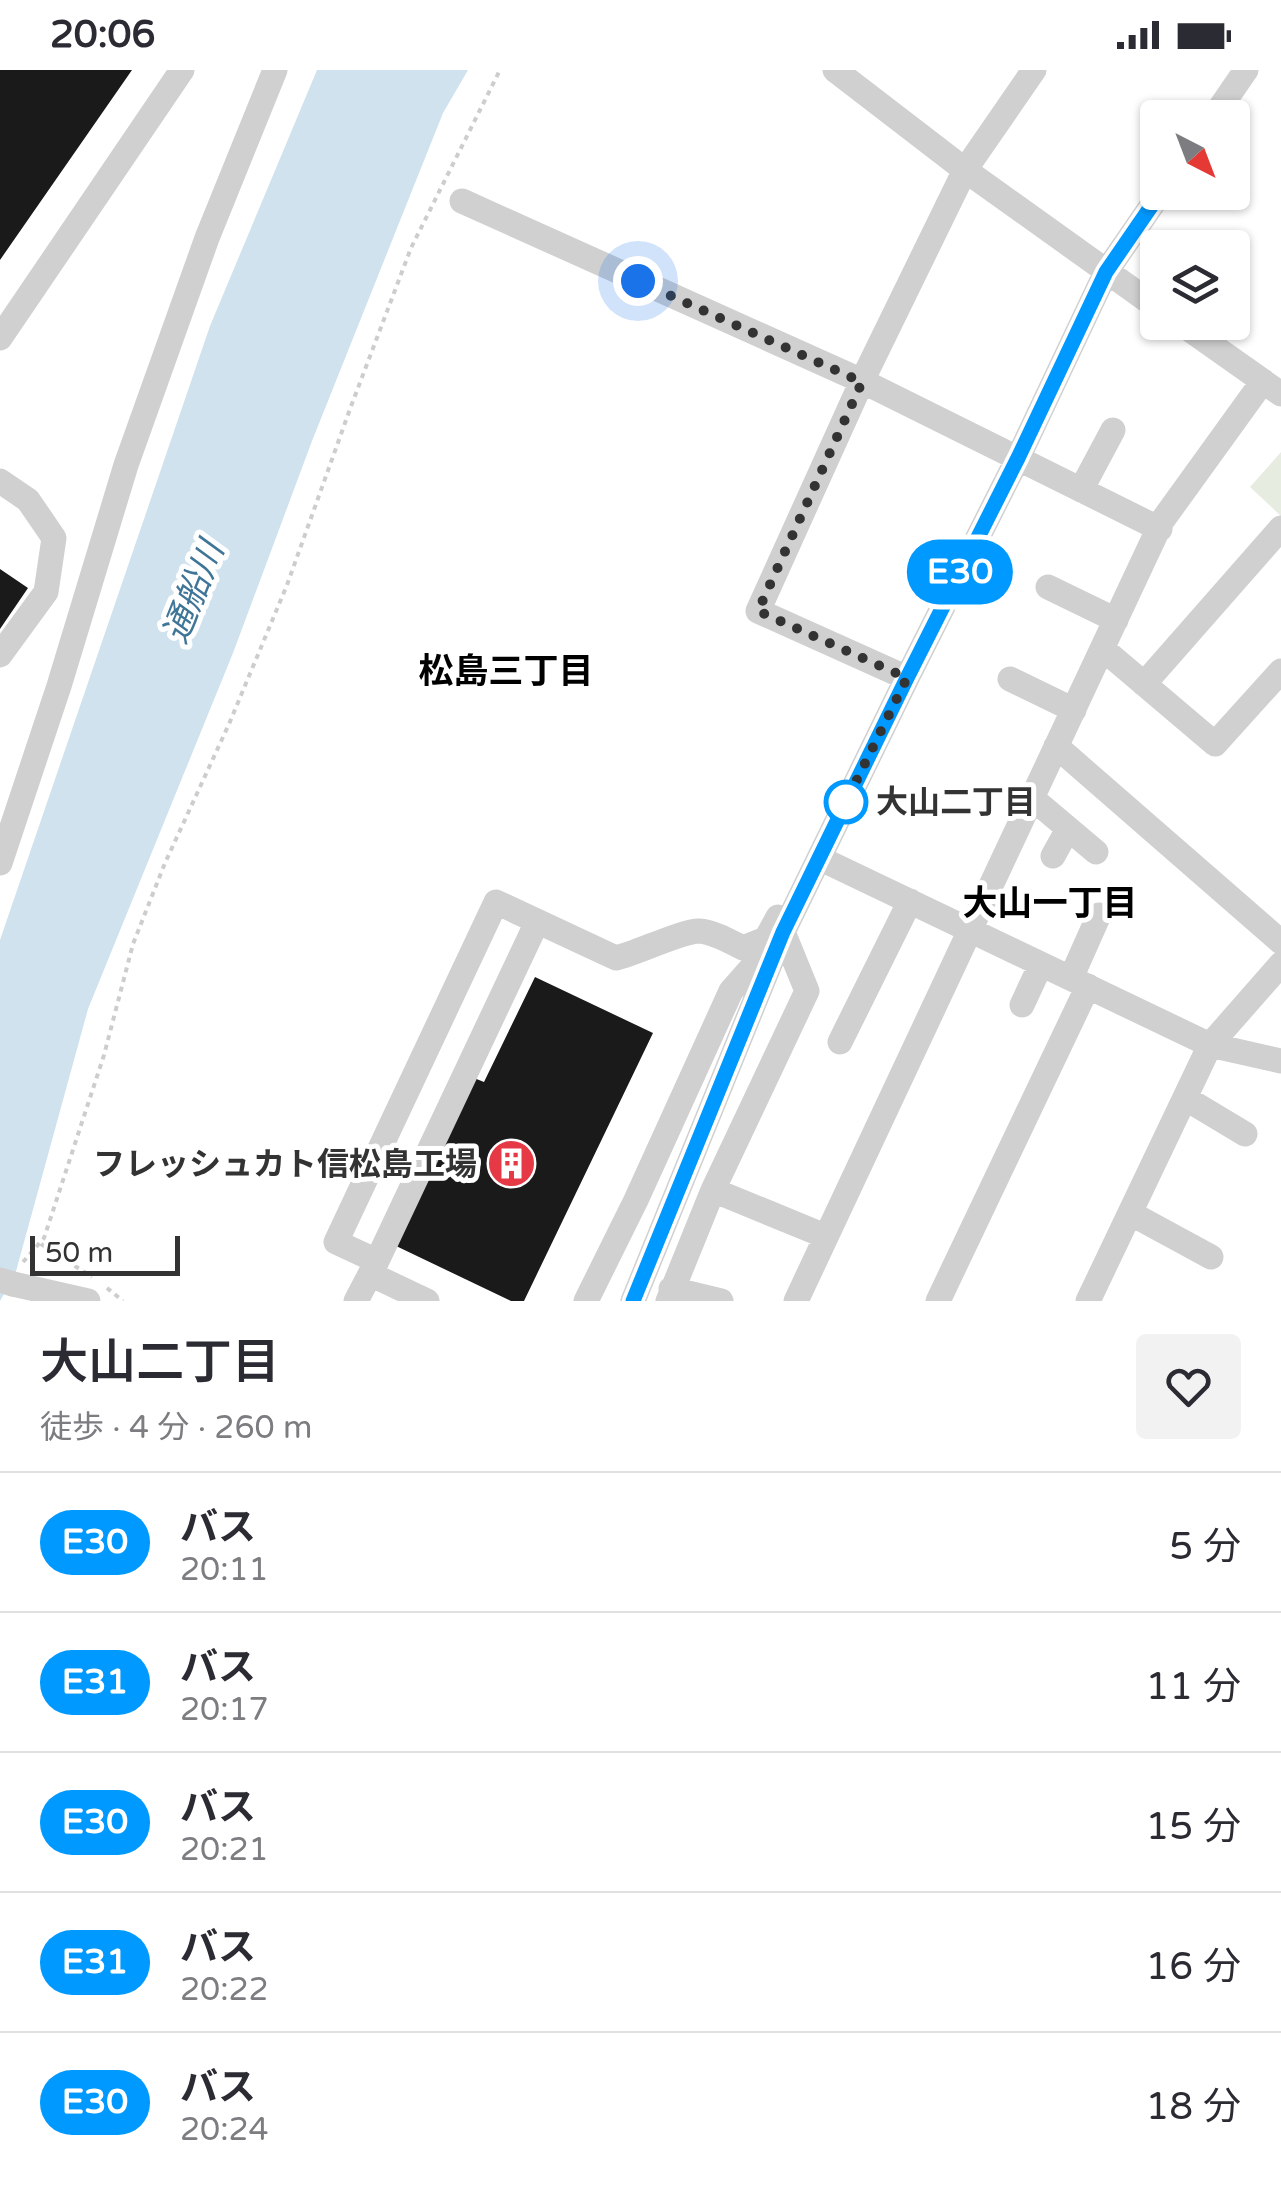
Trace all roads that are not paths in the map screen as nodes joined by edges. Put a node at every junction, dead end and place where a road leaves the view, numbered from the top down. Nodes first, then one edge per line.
1 (182, 70) edge
2 (275, 70) edge
3 (835, 70) edge
4 (1034, 70) edge
5 (1246, 70) edge
6 (1225, 100) edge
7 (965, 170) junction
8 (462, 202) dead end
9 (1149, 210) edge
10 (1106, 272) junction
11 (1140, 296) edge
12 (0, 338) edge
13 (1204, 340) edge
14 (862, 382) junction
15 (1272, 388) edge
16 (1113, 430) dead end
17 (1018, 458) junction
18 (0, 481) edge
19 (1081, 490) junction
20 (1281, 528) edge
21 (1160, 529) junction
22 (1048, 586) dead end
23 (1116, 620) junction
24 (1103, 649) junction
25 (0, 656) edge
26 (1281, 671) edge
27 (907, 678) junction
28 (1010, 679) dead end
29 (1144, 684) junction
30 (1074, 710) junction
31 (1056, 746) junction
32 (1032, 798) junction
33 (1068, 828) junction
34 (1096, 852) dead end
35 (1053, 856) dead end
36 (819, 858) junction
37 (0, 864) edge
38 (804, 889) junction
39 (910, 901) junction
40 (1098, 915) dead end
41 (537, 922) junction
42 (969, 930) junction
43 (783, 932) junction
44 (1281, 942) edge
45 (1042, 964) junction
46 (1281, 964) edge
47 (1079, 982) junction
48 (1022, 1005) dead end
49 (840, 1042) dead end
50 (1210, 1045) junction
51 (1281, 1061) edge
52 (1185, 1098) junction
53 (1245, 1134) dead end
54 (713, 1190) junction
55 (1130, 1213) junction
56 (826, 1236) junction
57 (1210, 1257) dead end
58 (374, 1267) junction
59 (9, 1279) edge
60 (670, 1295) edge
61 (88, 1301) edge
62 (356, 1301) edge
63 (428, 1301) edge
64 (586, 1301) edge
65 (633, 1301) edge
66 (721, 1301) edge
67 (796, 1301) edge
68 (938, 1301) edge
69 (1088, 1301) edge

1 - 12 street
2 - 37 street
3 - 7 street
4 - 7 street
5 - 6 street
7 - 10 street
7 - 14 street
8 - 14 street
9 - 10 street
10 - 11 street
10 - 17 street
13 - 15 street
14 - 17 street
14 - 27 street
15 - 21 street
16 - 19 street
17 - 19 street
17 - 27 street
18 - 25 street
19 - 21 street
20 - 29 street
21 - 23 street
22 - 23 street
23 - 24 street
24 - 29 street
24 - 30 street
26 - 29 street
27 - 36 street
28 - 30 street
30 - 31 street
31 - 32 street
31 - 44 street
32 - 33 street
32 - 42 street
33 - 34 street
33 - 35 street
36 - 38 street
36 - 39 street
38 - 41 street
38 - 43 street
39 - 42 street
39 - 49 street
40 - 47 street
41 - 58 street
41 - 58 street
42 - 45 street
42 - 56 street
43 - 54 street
43 - 64 street
43 - 65 street
45 - 47 street
45 - 48 street
46 - 50 street
47 - 50 street
47 - 68 street
50 - 51 street
50 - 52 street
52 - 53 street
52 - 55 street
54 - 56 street
54 - 60 street
55 - 57 street
55 - 69 street
56 - 67 street
58 - 62 street
58 - 63 street
59 - 61 street
60 - 66 street

